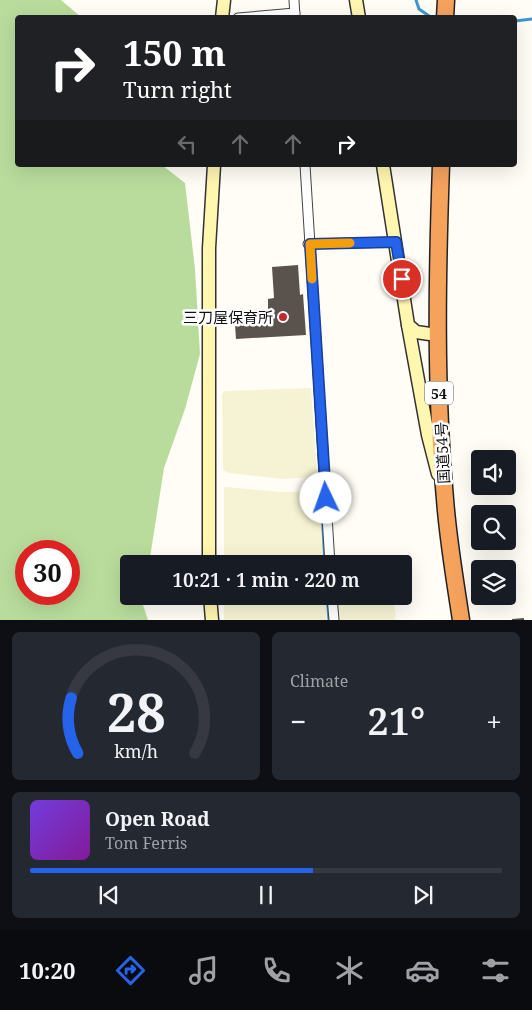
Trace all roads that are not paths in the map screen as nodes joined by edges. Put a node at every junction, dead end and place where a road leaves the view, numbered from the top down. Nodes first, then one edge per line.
1 (224, 0) edge
2 (294, 0) edge
3 (356, 0) edge
4 (446, 0) edge
5 (222, 15) edge
6 (295, 15) edge
7 (358, 15) edge
8 (446, 15) edge
9 (214, 167) edge
10 (305, 167) edge
11 (383, 167) edge
12 (441, 167) edge
13 (396, 242) junction
14 (309, 244) junction
15 (408, 325) junction
16 (437, 335) junction
17 (445, 501) junction
18 (210, 555) edge
19 (329, 555) edge
20 (211, 605) edge
21 (333, 605) edge
22 (212, 620) edge
23 (334, 620) edge
24 (461, 620) edge

1 - 5 street
2 - 6 street
3 - 7 street
4 - 8 highway
9 - 18 street
10 - 14 street
11 - 13 street
12 - 16 highway, 国道54号 / 54
13 - 14 street
13 - 15 street
14 - 19 street
15 - 16 street
15 - 17 street
16 - 17 highway, 国道54号 / 54
17 - 24 highway, 国道54号 / 54
20 - 22 street
21 - 23 street

